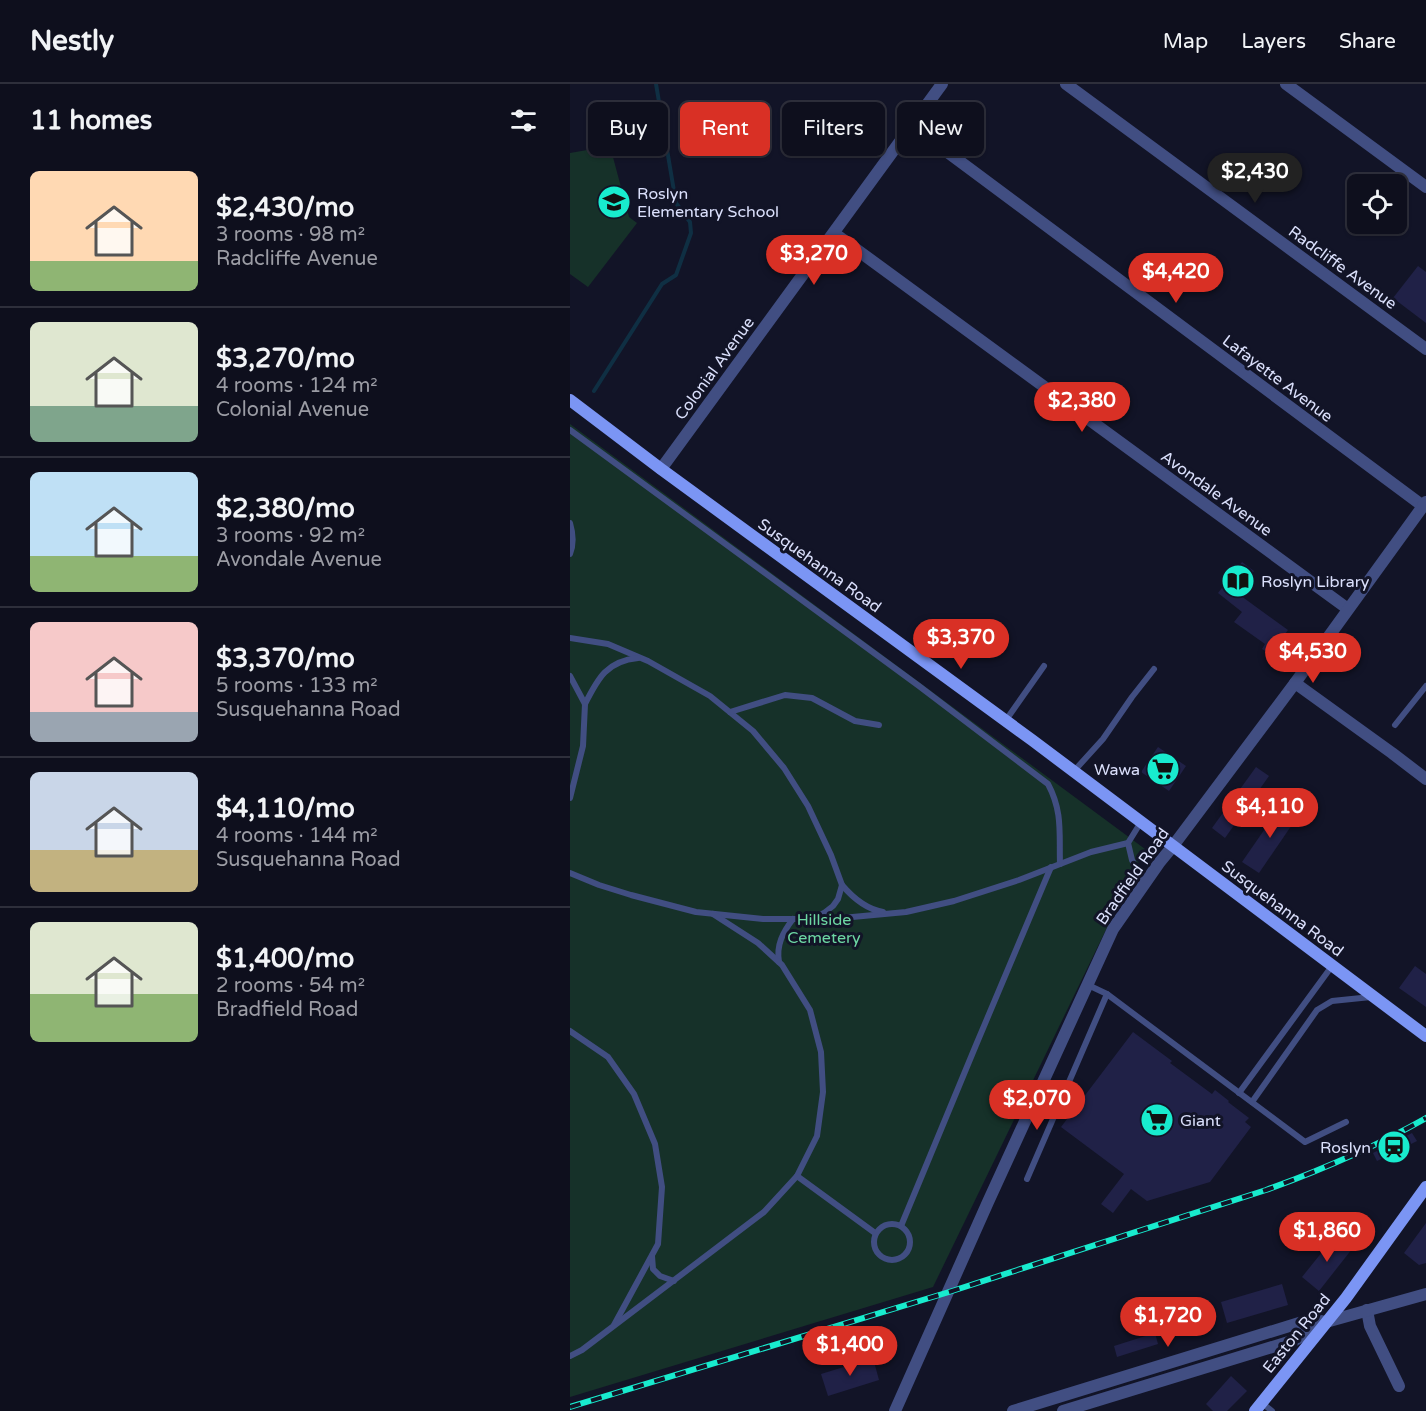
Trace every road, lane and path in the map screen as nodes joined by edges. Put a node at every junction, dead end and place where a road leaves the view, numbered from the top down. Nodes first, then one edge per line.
1 (942, 84) edge
2 (1066, 84) edge
3 (1286, 84) edge
4 (928, 102) edge
5 (897, 145) edge
6 (953, 156) edge
7 (1426, 187) edge
8 (834, 233) junction
9 (1426, 349) edge
10 (570, 400) edge
11 (570, 431) edge
12 (661, 469) junction
13 (1424, 504) edge
14 (570, 523) edge
15 (570, 554) edge
16 (1348, 609) junction
17 (570, 638) edge
18 (641, 658) junction
19 (1044, 666) dead end
20 (1154, 669) dead end
21 (570, 676) edge
22 (1295, 683) junction
23 (1426, 686) edge
24 (585, 704) junction
25 (729, 712) junction
26 (1005, 721) junction
27 (1395, 725) dead end
28 (879, 726) dead end
29 (1074, 772) junction
30 (1426, 779) edge
31 (570, 798) edge
32 (1141, 822) junction
33 (1128, 843) junction
34 (1173, 846) junction
35 (1060, 864) junction
36 (1051, 867) junction
37 (570, 873) edge
38 (1144, 883) junction
39 (842, 885) junction
40 (713, 914) junction
41 (891, 914) junction
42 (793, 919) junction
43 (811, 919) junction
44 (779, 962) junction
45 (1332, 966) junction
46 (1088, 985) junction
47 (1107, 994) junction
48 (1374, 997) junction
49 (570, 1031) edge
50 (1426, 1036) edge
51 (1239, 1093) junction
52 (1252, 1102) junction
53 (1346, 1122) dead end
54 (797, 1176) junction
55 (1028, 1179) dead end
56 (1426, 1187) edge
57 (901, 1226) junction
58 (875, 1233) junction
59 (652, 1255) junction
60 (674, 1281) junction
61 (1426, 1294) edge
62 (1367, 1310) junction
63 (1326, 1322) junction
64 (613, 1327) junction
65 (570, 1356) edge
66 (1399, 1386) dead end
67 (1258, 1407) edge
68 (896, 1411) edge
69 (1013, 1411) edge
70 (1063, 1411) edge
71 (1272, 1411) edge

1 - 4 street, Colonial Avenue
2 - 9 street, Radcliffe Avenue
3 - 7 street
5 - 8 street, Colonial Avenue
6 - 13 street, Lafayette Avenue
8 - 12 street, Colonial Avenue
8 - 16 street, Avondale Avenue
10 - 12 main road, Susquehanna Road
11 - 35 lane
12 - 26 main road, Susquehanna Road
13 - 16 street, Bradfield Road
14 - 15 lane
16 - 22 street, Bradfield Road
17 - 18 lane
18 - 24 lane
18 - 25 lane
19 - 26 lane
20 - 29 lane
21 - 24 lane
22 - 30 street
22 - 34 street, Bradfield Road
23 - 27 lane
24 - 31 lane
25 - 28 lane
25 - 39 lane
26 - 29 main road, Susquehanna Road
29 - 32 main road, Susquehanna Road
32 - 33 lane
32 - 34 main road, Susquehanna Road
33 - 35 lane
33 - 38 lane
34 - 38 street, Bradfield Road
34 - 45 main road, Susquehanna Road
35 - 36 lane
36 - 41 lane
36 - 57 lane
37 - 40 lane
38 - 46 street, Bradfield Road
39 - 41 lane
39 - 43 lane
40 - 42 lane
40 - 44 lane
41 - 43 lane
42 - 43 lane
42 - 44 lane
44 - 54 lane
45 - 48 main road, Susquehanna Road
45 - 51 lane
46 - 47 lane
46 - 68 street, Bradfield Road
47 - 51 lane
47 - 55 lane
48 - 50 main road, Susquehanna Road
48 - 52 lane
49 - 59 lane
51 - 52 lane
52 - 53 lane
54 - 58 lane
54 - 60 lane
56 - 63 main road, Easton Road
57 - 58 lane
57 - 58 lane
59 - 60 lane
59 - 64 lane
60 - 64 lane
61 - 62 street
62 - 63 street
62 - 66 street
63 - 67 main road, Easton Road
63 - 69 street
63 - 70 street
64 - 65 lane
67 - 71 lane

